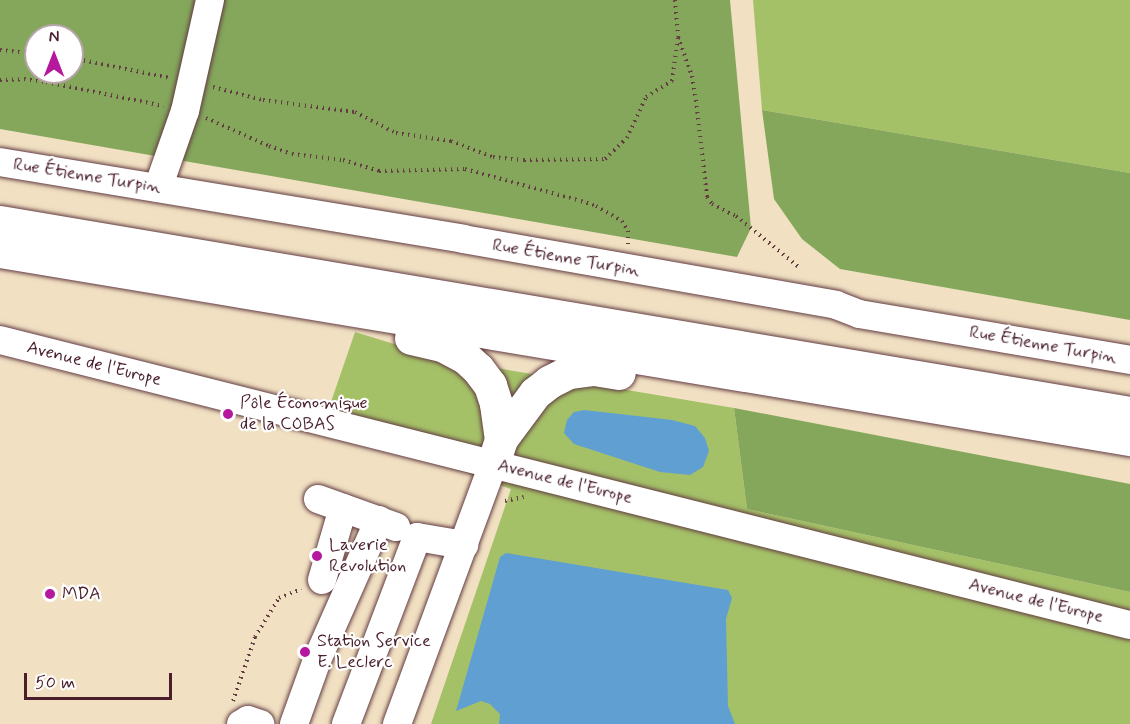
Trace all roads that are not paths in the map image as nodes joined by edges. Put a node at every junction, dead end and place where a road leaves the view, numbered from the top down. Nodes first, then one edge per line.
1 (210, 0) edge
2 (0, 162) edge
3 (158, 188) junction
4 (0, 222) edge
5 (0, 251) edge
6 (286, 299) junction
7 (0, 340) edge
8 (1130, 360) edge
9 (812, 387) junction
10 (1130, 413) edge
11 (1130, 439) edge
12 (497, 451) junction
13 (379, 520) junction
14 (417, 537) junction
15 (464, 545) junction
16 (359, 566) junction
17 (1130, 625) edge
18 (237, 713) edge
19 (260, 724) edge
20 (294, 724) edge
21 (346, 724) edge
22 (398, 724) edge

1 - 3 street
2 - 3 street, Rue Étienne Turpin
3 - 8 street, Rue Étienne Turpin
4 - 10 highway
5 - 6 highway
6 - 9 highway
6 - 12 highway
7 - 12 street, Avenue de l'Europe
9 - 11 highway
9 - 12 highway
12 - 15 street
12 - 17 street, Avenue de l'Europe
13 - 14 street
13 - 16 street
13 - 16 street
14 - 15 street
14 - 21 street
15 - 22 street
16 - 20 street
18 - 19 street

